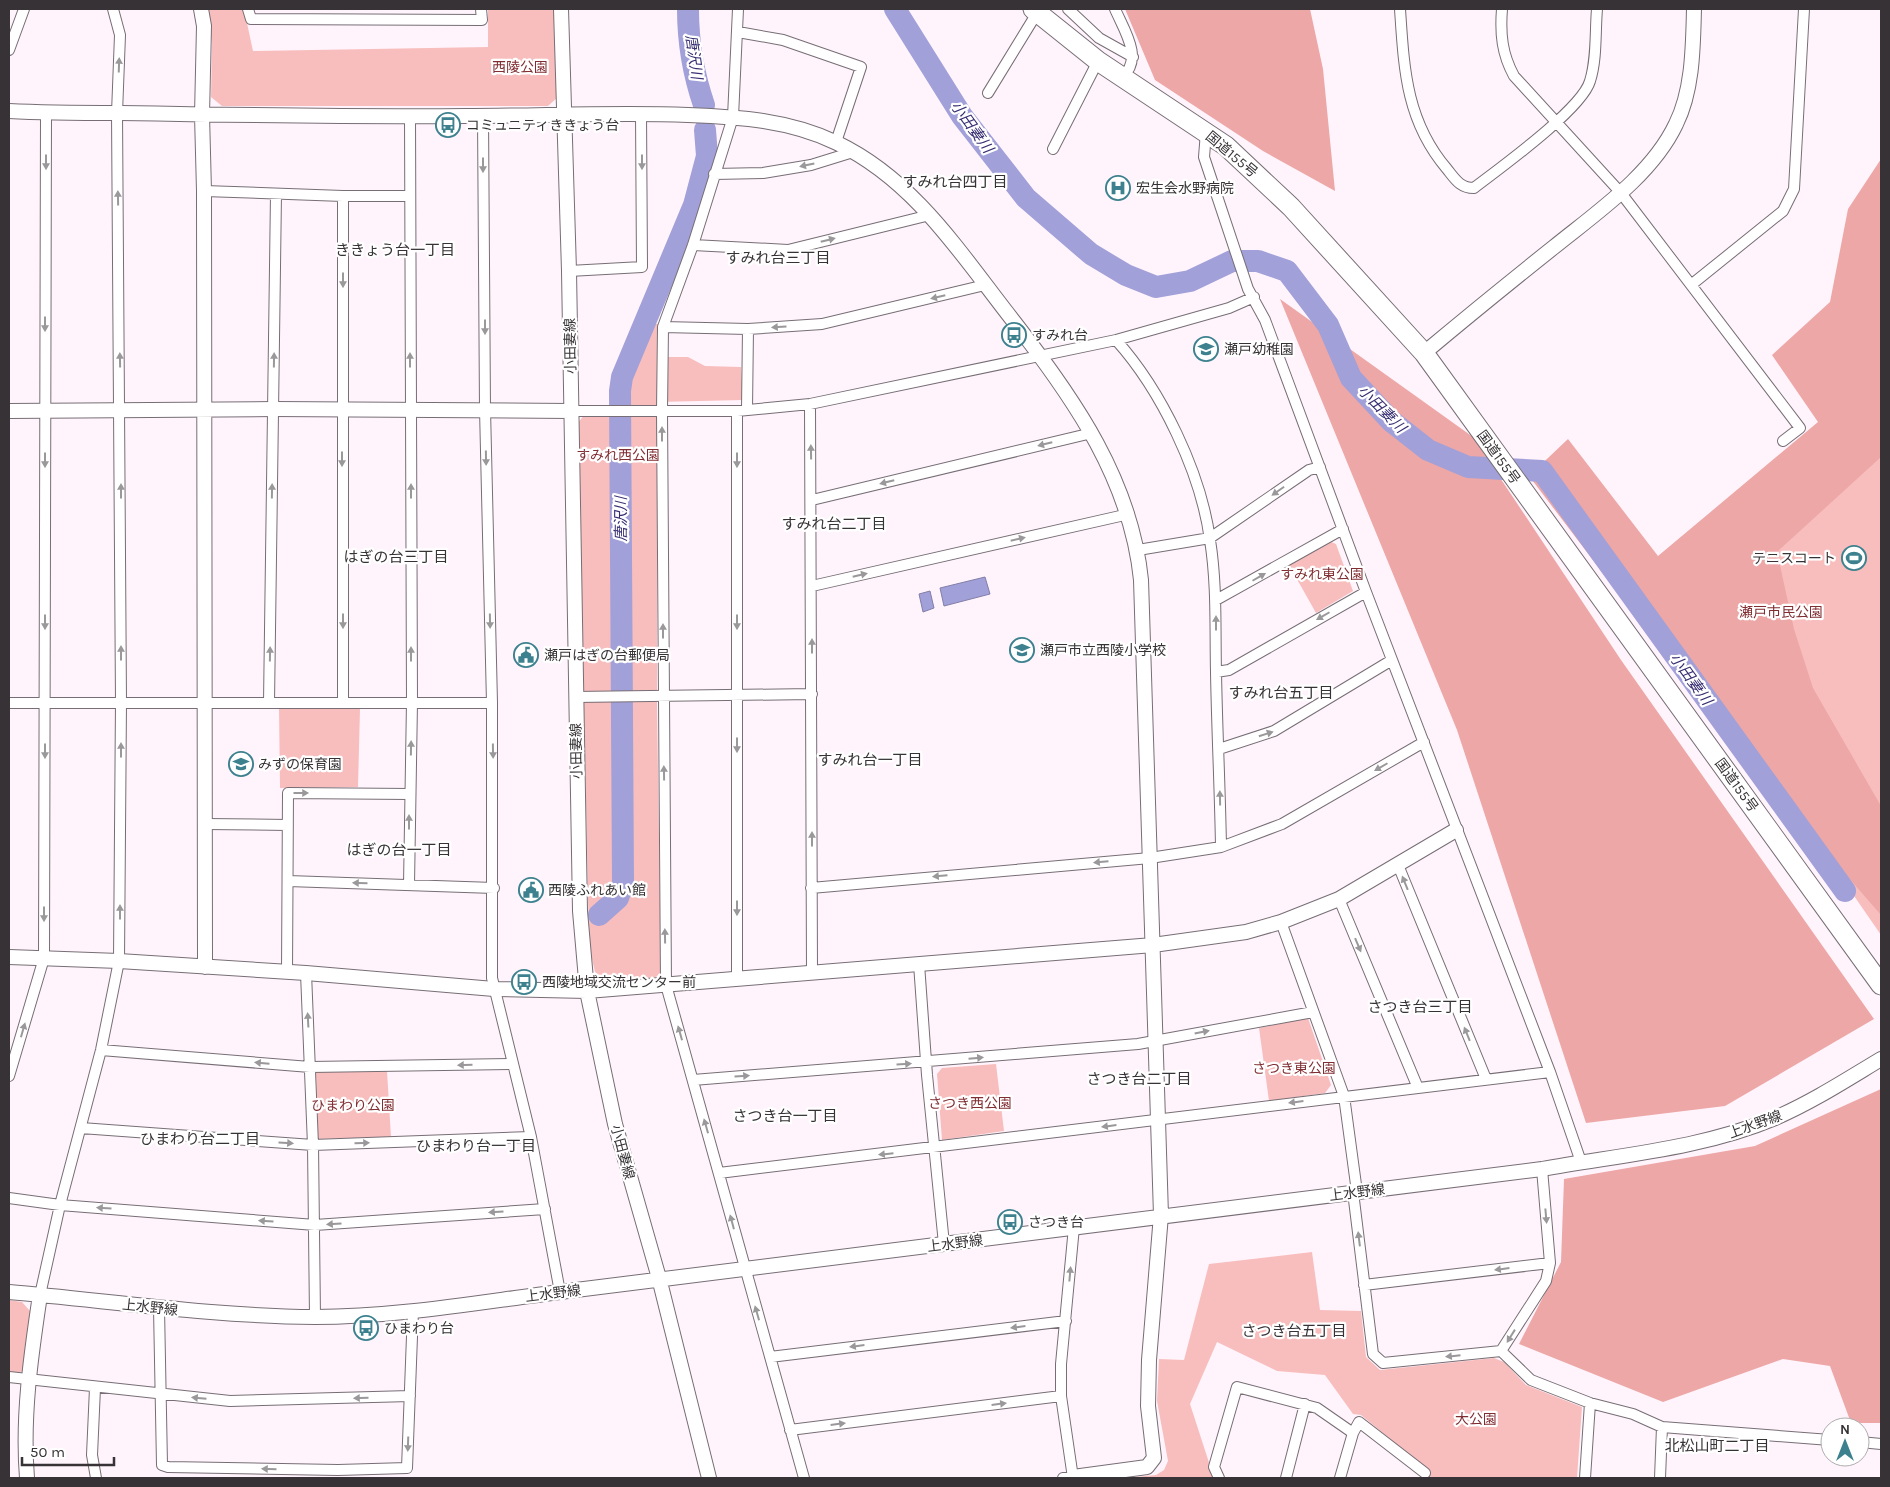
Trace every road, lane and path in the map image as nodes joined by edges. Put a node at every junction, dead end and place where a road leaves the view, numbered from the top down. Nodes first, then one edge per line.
1 (24, 9) edge
2 (113, 9) edge
3 (200, 9) edge
4 (248, 9) edge
5 (482, 9) edge
6 (560, 9) edge
7 (738, 9) edge
8 (1068, 9) edge
9 (1115, 9) edge
10 (1400, 9) edge
11 (1502, 9) edge
12 (1597, 9) edge
13 (1694, 9) edge
14 (1804, 9) edge
15 (1035, 11) edge
16 (738, 32) junction
17 (9, 50) edge
18 (1133, 57) junction
19 (1098, 62) junction
20 (1122, 77) junction
21 (988, 94) dead end
22 (9, 111) edge
23 (46, 113) junction
24 (117, 113) junction
25 (641, 113) junction
26 (202, 115) junction
27 (410, 115) junction
28 (563, 115) junction
29 (483, 116) junction
30 (733, 117) junction
31 (1555, 122) junction
32 (1206, 132) junction
33 (836, 142) junction
34 (1053, 148) dead end
35 (853, 152) junction
36 (714, 174) junction
37 (204, 191) junction
38 (1621, 193) junction
39 (276, 194) junction
40 (343, 196) junction
41 (410, 196) junction
42 (930, 215) junction
43 (693, 246) junction
44 (569, 271) junction
45 (1691, 284) junction
46 (985, 285) junction
47 (1251, 293) junction
48 (663, 327) junction
49 (748, 329) junction
50 (1116, 340) junction
51 (1424, 352) junction
52 (1042, 357) junction
53 (810, 404) junction
54 (120, 409) junction
55 (204, 409) junction
56 (274, 409) junction
57 (410, 409) junction
58 (485, 409) junction
59 (342, 410) junction
60 (742, 410) junction
61 (9, 411) edge
62 (44, 411) junction
63 (571, 411) junction
64 (662, 411) junction
65 (1092, 433) junction
66 (1783, 441) dead end
67 (1320, 467) junction
68 (812, 500) junction
69 (1129, 514) junction
70 (1343, 529) junction
71 (1210, 538) junction
72 (1138, 550) junction
73 (812, 586) junction
74 (1366, 592) junction
75 (1216, 600) junction
76 (1392, 660) junction
77 (1216, 672) junction
78 (812, 694) junction
79 (737, 696) junction
80 (575, 697) junction
81 (663, 697) junction
82 (9, 702) edge
83 (46, 702) junction
84 (121, 702) junction
85 (204, 702) junction
86 (269, 702) junction
87 (412, 702) junction
88 (343, 703) junction
89 (492, 703) junction
90 (1424, 742) junction
91 (1219, 749) junction
92 (410, 794) junction
93 (205, 824) junction
94 (288, 825) junction
95 (1456, 830) junction
96 (1221, 847) junction
97 (1150, 858) junction
98 (1398, 865) junction
99 (288, 881) junction
100 (409, 885) junction
101 (494, 888) junction
102 (811, 888) junction
103 (1339, 900) junction
104 (1281, 922) junction
105 (1153, 945) junction
106 (9, 957) edge
107 (44, 958) junction
108 (120, 961) junction
109 (920, 964) junction
110 (205, 967) junction
111 (287, 972) junction
112 (812, 972) junction
113 (306, 973) junction
114 (738, 979) junction
115 (666, 984) junction
116 (1881, 984) edge
117 (494, 989) junction
118 (587, 991) junction
119 (1313, 1012) junction
120 (1154, 1041) junction
121 (101, 1050) junction
122 (1881, 1059) edge
123 (928, 1062) junction
124 (514, 1064) junction
125 (310, 1067) junction
126 (1550, 1072) junction
127 (9, 1076) edge
128 (1486, 1079) junction
129 (693, 1080) junction
130 (1418, 1088) junction
131 (1344, 1096) junction
132 (1157, 1120) junction
133 (80, 1128) junction
134 (530, 1137) junction
135 (313, 1145) junction
136 (934, 1148) junction
137 (1580, 1162) junction
138 (1542, 1169) junction
139 (719, 1173) junction
140 (1355, 1192) junction
141 (9, 1198) edge
142 (60, 1205) junction
143 (545, 1209) junction
144 (1161, 1215) junction
145 (315, 1225) junction
146 (1074, 1227) junction
147 (944, 1244) junction
148 (1550, 1263) junction
149 (744, 1269) junction
150 (659, 1278) junction
151 (1364, 1286) junction
152 (9, 1292) edge
153 (560, 1292) junction
154 (40, 1295) junction
155 (159, 1308) junction
156 (413, 1310) junction
157 (316, 1317) junction
158 (1066, 1321) junction
159 (1502, 1351) junction
160 (770, 1357) junction
161 (9, 1377) edge
162 (29, 1379) junction
163 (95, 1388) junction
164 (161, 1395) junction
165 (410, 1396) junction
166 (1061, 1396) junction
167 (1590, 1402) junction
168 (1305, 1404) junction
169 (1662, 1427) junction
170 (790, 1430) junction
171 (1353, 1433) junction
172 (1820, 1439) edge
173 (1425, 1473) dead end
174 (27, 1478) edge
175 (96, 1478) edge
176 (708, 1478) edge
177 (804, 1478) edge
178 (1070, 1478) edge
179 (1219, 1478) edge
180 (1286, 1478) edge
181 (1340, 1478) edge
182 (1586, 1478) edge
183 (1660, 1478) edge

1 - 17 street
24 -> 2 street
3 - 26 street
4 - 5 street
6 - 28 street, 小田妻線
7 - 16 street
8 - 18 street
9 - 18 street
10 - 31 street
11 - 31 street
12 - 31 street
13 - 38 street
14 - 45 street
15 - 19 highway, 国道155号
15 - 21 street
16 - 30 street
16 - 33 street
18 - 20 street
19 - 20 highway, 国道155号
19 - 34 street
20 - 32 highway, 国道155号
22 - 23 street
23 - 24 street
23 -> 62 street
24 - 26 street
54 -> 24 street
25 - 28 street
25 - 30 street
25 -> 44 street
26 - 27 street
26 - 37 street
27 - 29 street
27 - 41 street
28 - 29 street
28 - 44 street, 小田妻線
29 -> 58 street
30 - 33 street
30 - 36 street
31 - 38 street
32 - 47 street
32 - 51 highway, 国道155号
33 - 35 street
35 -> 36 street
35 - 42 street
36 - 43 street
37 - 39 street
37 - 55 street
38 - 45 street
38 - 51 street
39 - 40 street
56 -> 39 street
40 - 41 street
40 -> 59 street
57 -> 41 street
43 -> 42 street
42 - 46 street
43 - 48 street
44 - 63 street, 小田妻線
45 - 66 street
46 -> 49 street
46 - 52 street
47 - 50 street
47 - 67 street
48 - 49 street
48 - 64 street
49 - 60 street
50 - 52 street
50 - 71 street
51 - 116 highway, 国道155号
52 - 53 street
52 - 65 street
53 - 60 street
68 -> 53 street
54 - 55 street
54 - 62 street
84 -> 54 street
55 - 56 street
55 - 85 street
56 - 59 street
86 -> 56 street
57 - 58 street
57 - 59 street
87 -> 57 street
58 - 63 street
58 -> 89 street
59 -> 88 street
60 - 64 street
60 -> 79 street
61 - 62 street
62 -> 83 street
63 - 64 street
63 - 80 street, 小田妻線
81 -> 64 street
65 -> 68 street
65 - 69 street
67 - 70 street
67 -> 71 street
68 - 73 street
69 - 72 street
73 -> 69 street
70 - 74 street
75 -> 70 street
71 - 72 street
71 - 75 street
72 - 97 street
78 -> 73 street
74 - 76 street
74 -> 77 street
77 -> 75 street
76 - 90 street
91 -> 76 street
77 - 91 street
78 - 79 street
102 -> 78 street
79 - 81 street
79 -> 114 street
80 - 81 street
80 - 118 street, 小田妻線
115 -> 81 street
82 - 83 street
83 - 84 street
83 -> 107 street
84 - 85 street
108 -> 84 street
85 - 86 street
85 - 93 street
86 - 88 street
87 - 88 street
87 - 89 street
92 -> 87 street
89 -> 101 street
90 - 95 street
90 -> 96 street
96 -> 91 street
94 -> 92 street
100 -> 92 street
93 - 94 street
93 - 110 street
94 - 99 street
95 - 98 street
95 - 126 street
96 - 97 street
97 -> 102 street
97 - 105 street
98 - 103 street
128 -> 98 street
100 -> 99 street
99 - 111 street
100 - 101 street
101 - 117 street
102 - 112 street
103 - 104 street
103 -> 130 street
104 - 105 street
104 - 119 street
105 - 109 street
105 - 120 street
106 - 107 street
107 - 108 street
127 -> 107 street
108 - 110 street
108 - 121 street
109 - 112 street
109 - 123 street
110 - 111 street
111 - 113 street
112 - 114 street
113 - 117 street
125 -> 113 street
114 - 115 street
115 - 118 street
129 -> 115 street
117 - 118 street
117 - 124 street
118 - 150 street, 小田妻線
120 -> 119 street
119 - 131 street
123 -> 120 street
120 - 132 street
125 -> 121 street
121 - 133 street
122 - 137 street, 上水野線
129 -> 123 street
123 - 136 street
124 -> 125 street
124 - 134 street
125 - 135 street
126 - 128 street
126 - 137 street
128 - 130 street
139 -> 129 street
130 - 131 street
131 -> 132 street
131 - 140 street
132 -> 136 street
132 - 144 street
133 -> 135 street
133 - 142 street
135 -> 134 street
134 - 143 street
135 - 145 street
136 -> 139 street
136 - 147 street
137 - 138 street, 上水野線
138 - 140 street, 上水野線
138 -> 148 street
149 -> 139 street
140 - 144 street, 上水野線
151 -> 140 street
141 - 142 street
145 -> 142 street
142 - 154 street
143 -> 145 street
143 - 153 street
144 - 146 street, 上水野線
144 - 178 street
145 - 157 street
146 - 147 street, 上水野線
158 -> 146 street
147 - 149 street, 上水野線
148 -> 151 street
148 -> 159 street
149 - 150 street, 上水野線
160 -> 149 street
150 - 153 street, 上水野線
150 - 176 street, 小田妻線
159 -> 151 street
152 - 154 street, 上水野線
153 - 156 street, 上水野線
154 - 155 street, 上水野線
154 - 162 street
155 - 157 street, 上水野線
155 - 164 street
156 - 157 street, 上水野線
156 - 165 street
158 -> 160 street
158 - 166 street
159 - 167 street
160 - 170 street
161 - 162 street
162 - 163 street
162 - 174 street
163 - 164 street
163 - 175 street
165 -> 164 street
165 -> 164 street
170 -> 166 street
166 - 178 street
167 - 169 street
167 - 182 street
168 - 171 street
168 - 179 street
168 - 180 street
169 - 172 street
169 - 183 street
170 - 177 street
171 - 173 street
171 - 181 street

